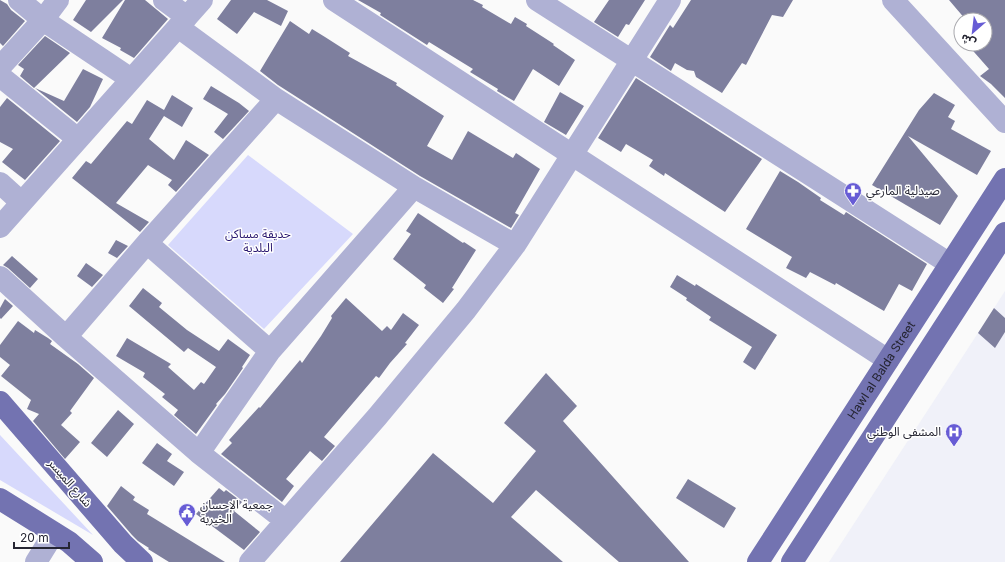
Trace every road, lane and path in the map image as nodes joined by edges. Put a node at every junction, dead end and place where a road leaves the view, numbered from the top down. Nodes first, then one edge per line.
1 (19, 0) edge
2 (58, 0) edge
3 (164, 0) edge
4 (202, 0) edge
5 (334, 0) edge
6 (537, 0) edge
7 (670, 0) edge
8 (893, 0) edge
9 (43, 20) junction
10 (182, 22) junction
11 (632, 61) junction
12 (0, 67) edge
13 (0, 76) edge
14 (131, 79) junction
15 (276, 99) junction
16 (1005, 122) edge
17 (78, 139) junction
18 (572, 155) junction
19 (1005, 179) edge
20 (0, 183) edge
21 (414, 188) junction
22 (21, 202) junction
23 (0, 227) edge
24 (1005, 233) edge
25 (147, 243) junction
26 (514, 245) junction
27 (950, 264) junction
28 (0, 277) edge
29 (66, 337) junction
30 (270, 351) junction
31 (888, 360) junction
32 (0, 402) edge
33 (199, 453) junction
34 (0, 499) edge
35 (286, 521) junction
36 (54, 533) junction
37 (36, 562) edge
38 (92, 562) edge
39 (142, 562) edge
40 (250, 562) edge
41 (758, 562) edge
42 (792, 562) edge

1 - 9 street
2 - 9 street
3 - 10 street
4 - 10 street
5 - 18 street
6 - 11 street
7 - 11 street
8 - 16 street
9 - 12 street
9 - 14 street
10 - 14 street
10 - 15 street
11 - 18 street
11 - 27 street
13 - 17 street
14 - 17 street
15 - 21 street
15 - 25 street
17 - 22 street
18 - 26 street
18 - 31 street
19 - 27 main road, Hawl al Balda Street
20 - 22 street
21 - 26 street
21 - 30 street
22 - 23 street
24 - 42 main road
25 - 29 street
25 - 30 street
26 - 35 street
27 - 31 main road, Hawl al Balda Street
28 - 29 street
29 - 33 street
30 - 33 street
31 - 41 main road, Hawl al Balda Street
32 - 39 main road, شارع الميسر
33 - 35 street
34 - 36 main road
35 - 40 street
36 - 37 street
36 - 38 main road

